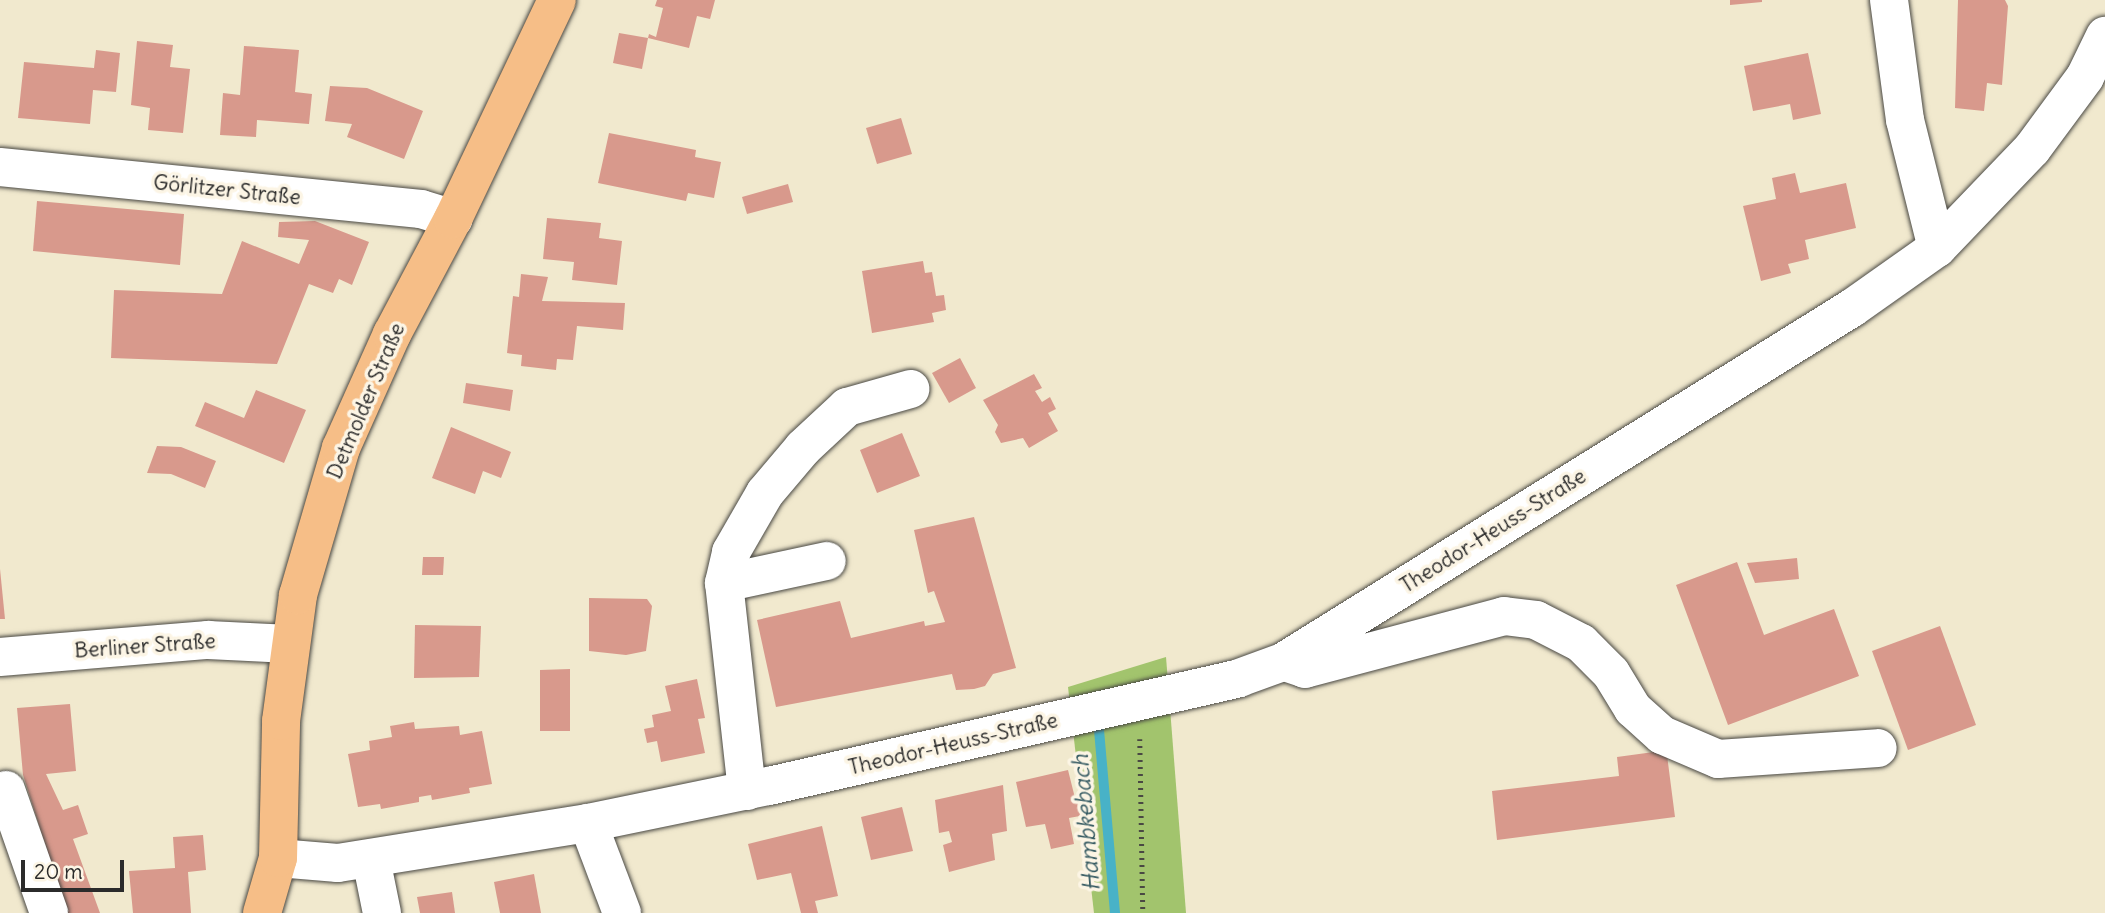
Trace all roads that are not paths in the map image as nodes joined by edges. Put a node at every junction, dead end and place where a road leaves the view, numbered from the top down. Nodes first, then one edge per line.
1 (557, 0) edge
2 (1889, 0) edge
3 (2105, 36) edge
4 (0, 167) edge
5 (453, 219) junction
6 (1937, 248) junction
7 (910, 389) dead end
8 (827, 561) dead end
9 (723, 583) junction
10 (290, 644) junction
11 (0, 657) edge
12 (1283, 662) junction
13 (1878, 748) dead end
14 (6, 790) dead end
15 (747, 791) junction
16 (588, 823) junction
17 (278, 858) junction
18 (372, 859) junction
19 (49, 913) edge
20 (262, 913) edge
21 (382, 913) edge
22 (622, 913) edge

1 - 5 main road, Detmolder Straße
2 - 6 street
3 - 6 street, Theodor-Heuss-Straße
4 - 5 street, Görlitzer Straße
5 - 10 main road, Detmolder Straße
6 - 12 street, Theodor-Heuss-Straße
7 - 9 street
8 - 9 street
9 - 15 street
10 - 11 street, Berliner Straße
10 - 17 main road, Detmolder Straße
12 - 13 street
12 - 15 street, Theodor-Heuss-Straße
14 - 19 street
15 - 16 street, Theodor-Heuss-Straße
16 - 18 street, Theodor-Heuss-Straße
16 - 22 street
17 - 18 street, Theodor-Heuss-Straße
17 - 20 main road, Detmolder Straße
18 - 21 street

